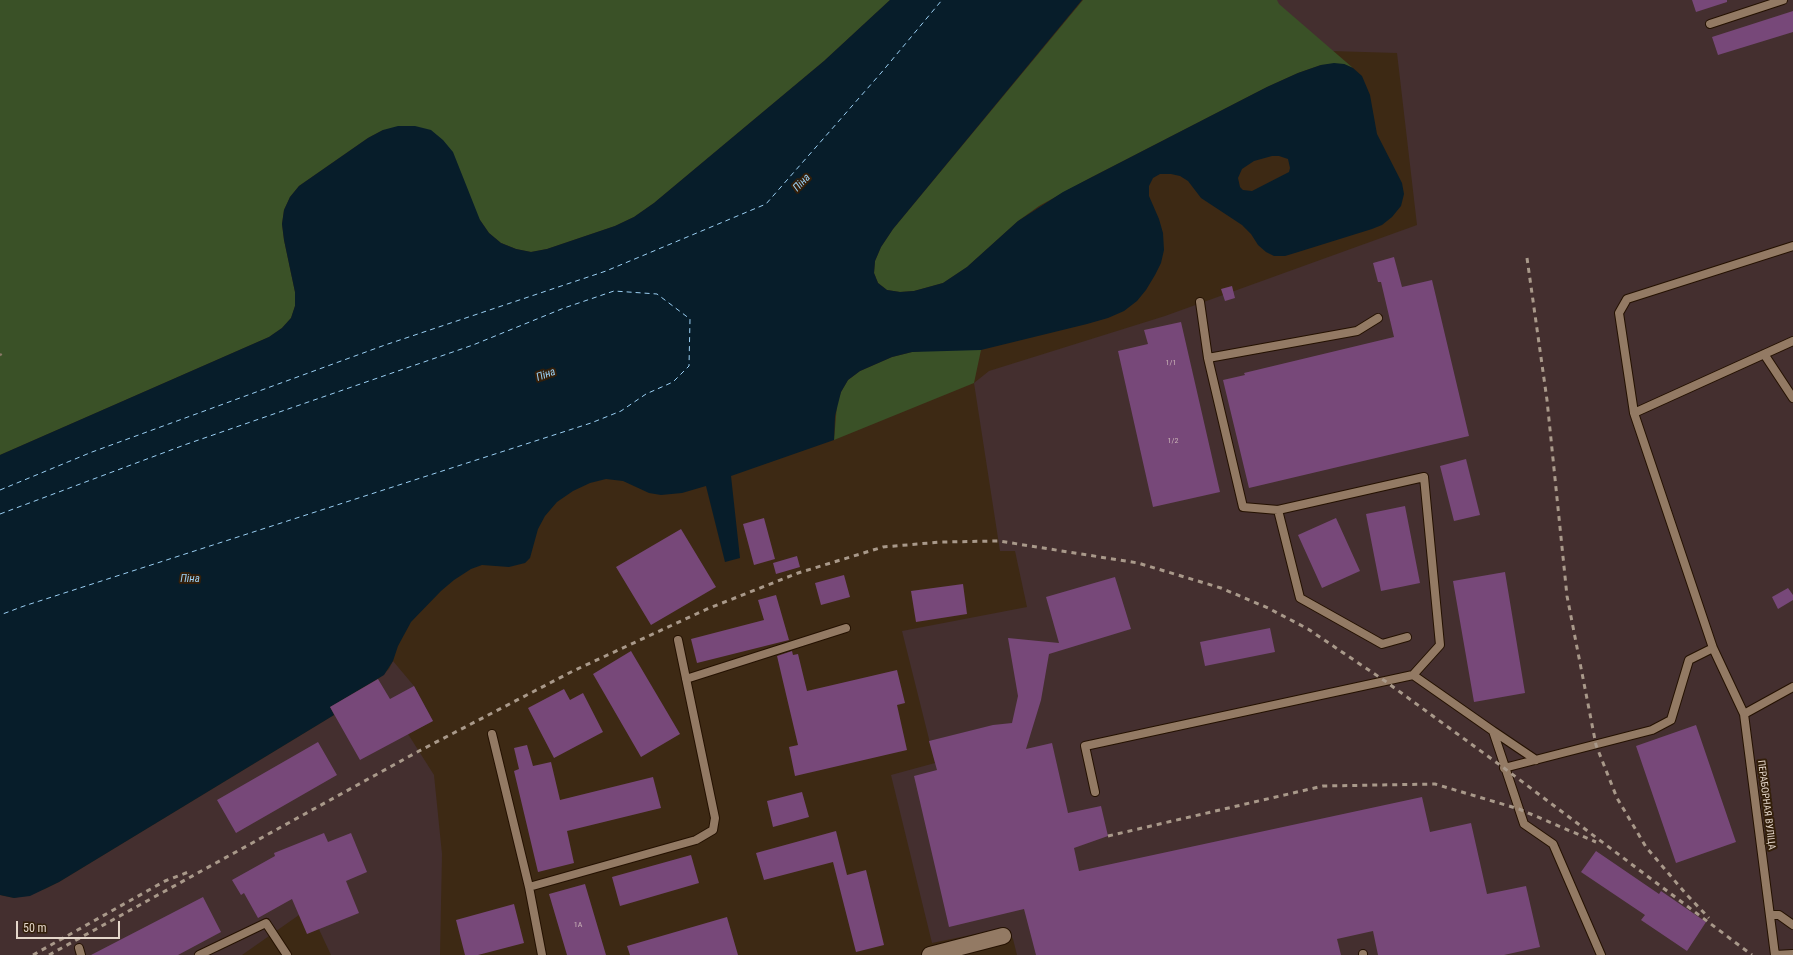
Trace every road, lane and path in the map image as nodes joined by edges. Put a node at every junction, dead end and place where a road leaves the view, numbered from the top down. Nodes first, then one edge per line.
1 (1784, 0) edge
2 (1710, 24) dead end
3 (1793, 246) edge
4 (1200, 302) dead end
5 (1378, 318) dead end
6 (1793, 341) edge
7 (0, 354) edge
8 (1764, 354) junction
9 (4, 357) dead end
10 (1208, 358) junction
11 (1793, 398) edge
12 (1634, 414) junction
13 (1278, 510) junction
14 (846, 628) dead end
15 (1407, 637) dead end
16 (678, 640) dead end
17 (1713, 648) junction
18 (1413, 675) junction
19 (686, 679) junction
20 (1793, 687) edge
21 (1744, 714) junction
22 (1493, 731) junction
23 (492, 734) dead end
24 (1536, 760) junction
25 (1504, 768) junction
26 (1095, 792) dead end
27 (529, 887) junction
28 (1770, 915) junction
29 (1793, 925) edge
30 (1003, 936) dead end
31 (1793, 954) edge
32 (199, 955) edge
33 (287, 955) edge
34 (542, 955) edge
35 (930, 955) edge
36 (1601, 955) edge
37 (1775, 955) edge

1 - 2 lane
3 - 12 lane, ПЕРАБОРНАЯ ВУЛІЦА
4 - 10 lane
5 - 10 lane
6 - 8 lane
7 - 9 path
8 - 11 lane
8 - 12 lane
10 - 13 lane
12 - 17 lane, ПЕРАБОРНАЯ ВУЛІЦА
13 - 15 lane
13 - 18 lane
14 - 19 lane
16 - 19 lane
17 - 21 lane, ПЕРАБОРНАЯ ВУЛІЦА
17 - 24 lane
18 - 22 lane
18 - 26 lane
19 - 27 lane
20 - 21 lane
21 - 28 lane, ПЕРАБОРНАЯ ВУЛІЦА
22 - 24 lane
22 - 25 lane
23 - 27 lane
24 - 25 lane
25 - 36 lane
27 - 34 lane
28 - 29 lane
28 - 37 lane, ПЕРАБОРНАЯ ВУЛІЦА
30 - 35 street
31 - 37 lane
32 - 33 lane

